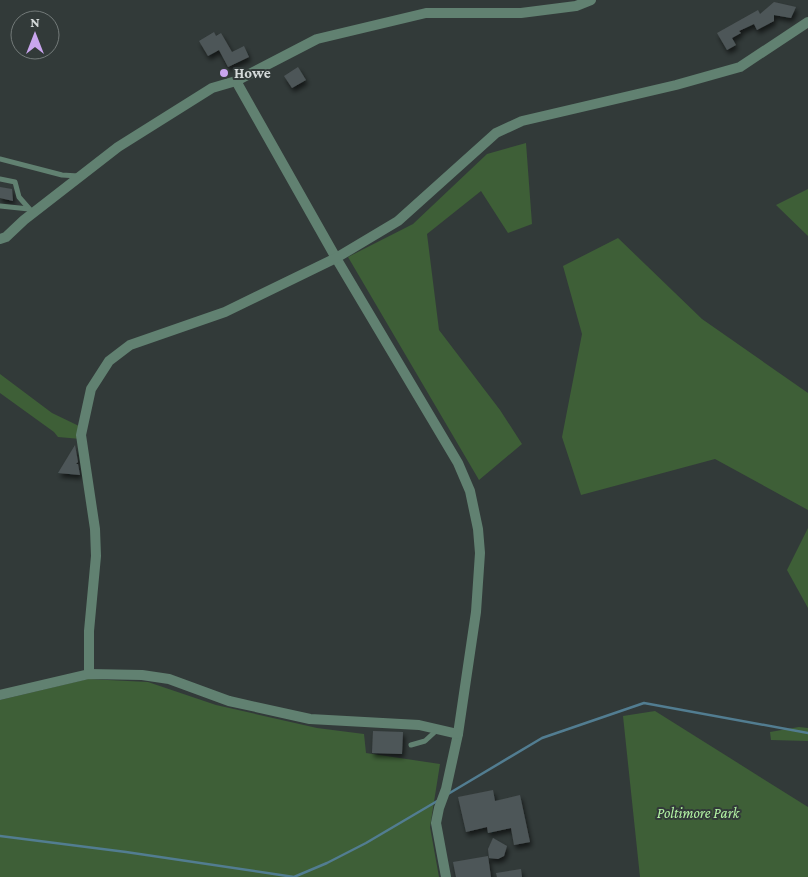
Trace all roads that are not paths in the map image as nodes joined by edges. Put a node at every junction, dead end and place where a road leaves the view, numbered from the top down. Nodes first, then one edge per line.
1 (591, 0) edge
2 (808, 22) edge
3 (236, 81) junction
4 (0, 159) edge
5 (81, 176) junction
6 (0, 179) edge
7 (0, 206) edge
8 (31, 211) junction
9 (0, 239) edge
10 (336, 258) junction
11 (89, 674) junction
12 (0, 695) edge
13 (439, 729) junction
14 (458, 734) junction
15 (410, 745) dead end
16 (446, 877) edge

1 - 3 street
2 - 10 street
3 - 5 street
3 - 10 street
4 - 5 lane
5 - 8 street
6 - 8 lane
7 - 8 lane
8 - 9 street
10 - 11 street
10 - 14 street
11 - 12 street
11 - 13 street
13 - 14 street
13 - 15 lane
14 - 16 street

